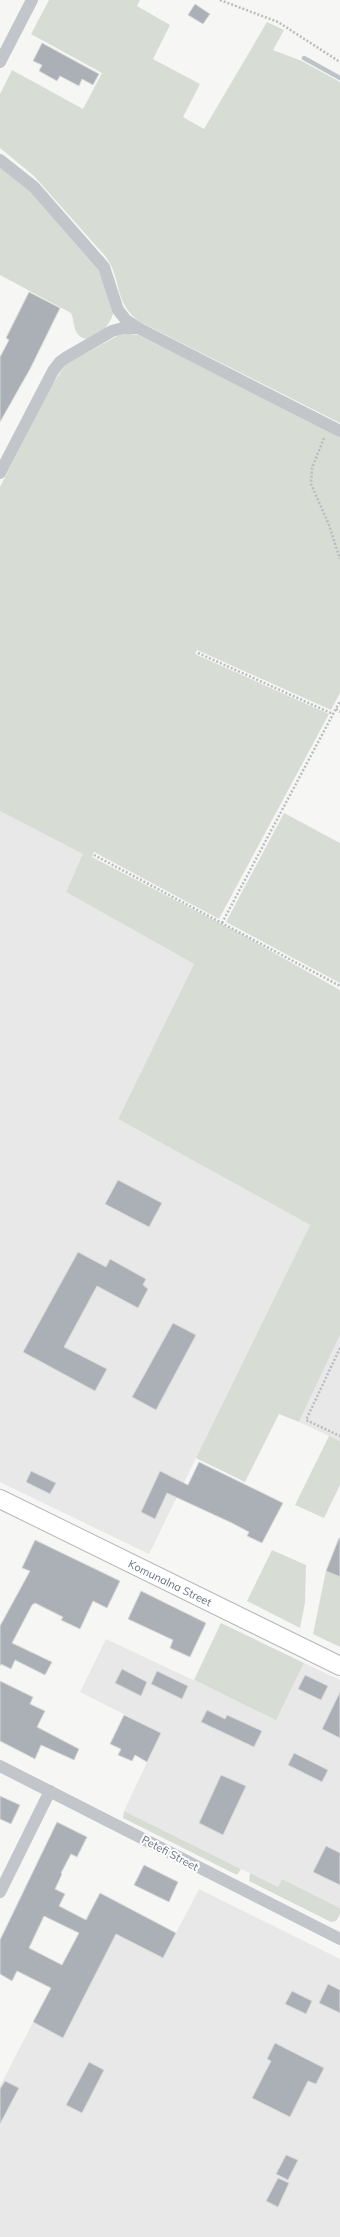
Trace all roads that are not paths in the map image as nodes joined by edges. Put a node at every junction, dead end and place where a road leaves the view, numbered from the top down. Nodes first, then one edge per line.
1 (32, 0) edge
2 (0, 62) edge
3 (0, 160) edge
4 (138, 328) junction
5 (335, 428) edge
6 (0, 473) edge
7 (0, 1499) edge
8 (340, 1666) edge
9 (0, 1766) edge
10 (50, 1791) junction
11 (0, 1892) edge
12 (340, 1939) edge

1 - 2 street
3 - 4 street
4 - 5 street
4 - 6 street
7 - 8 main road, Komunalna Street
9 - 10 street, Petefi Street
10 - 11 street
10 - 12 street, Petefi Street

